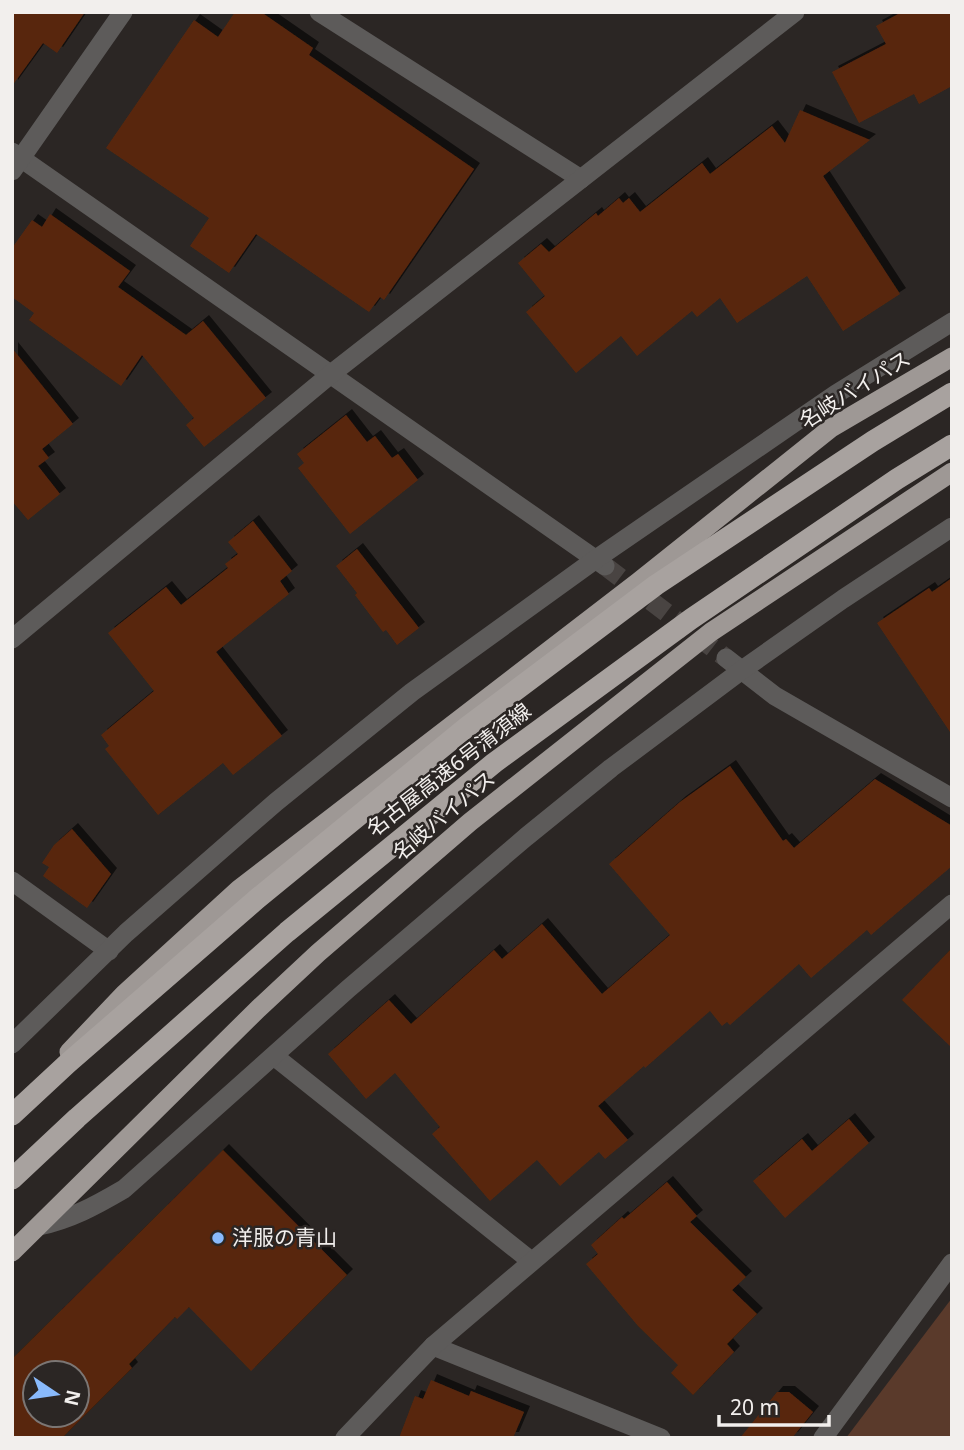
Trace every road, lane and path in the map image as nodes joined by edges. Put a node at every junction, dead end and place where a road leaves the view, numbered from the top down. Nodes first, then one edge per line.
1 (124, 12) edge
2 (319, 12) edge
3 (795, 12) edge
4 (15, 160) edge
5 (581, 179) junction
6 (952, 322) edge
7 (952, 357) edge
8 (331, 374) junction
9 (952, 393) edge
10 (952, 445) edge
11 (952, 472) edge
12 (952, 527) edge
13 (601, 563) junction
14 (12, 639) edge
15 (734, 664) junction
16 (952, 798) edge
17 (12, 881) edge
18 (952, 904) edge
19 (108, 951) junction
20 (12, 1044) edge
21 (274, 1056) junction
22 (12, 1113) edge
23 (12, 1179) edge
24 (39, 1226) junction
25 (12, 1252) edge
26 (531, 1261) junction
27 (952, 1263) edge
28 (433, 1346) junction
29 (345, 1438) edge
30 (661, 1438) edge
31 (824, 1438) edge

1 - 4 street
2 - 5 street
3 - 5 street
4 - 8 street
5 - 8 street
6 - 13 street
7 - 22 highway, 名岐バイパス
8 - 13 street
8 - 14 street
9 - 22 highway, 名古屋高速6号清須線, bridge
10 - 23 highway, 名古屋高速6号清須線, bridge
11 - 24 highway, 名岐バイパス
12 - 15 street
13 - 19 street
15 - 16 street
15 - 21 street
17 - 19 street
18 - 26 street
19 - 20 street
21 - 24 street
21 - 26 street
24 - 25 highway, 名岐バイパス
26 - 28 street
27 - 31 street
28 - 29 street
28 - 30 street

